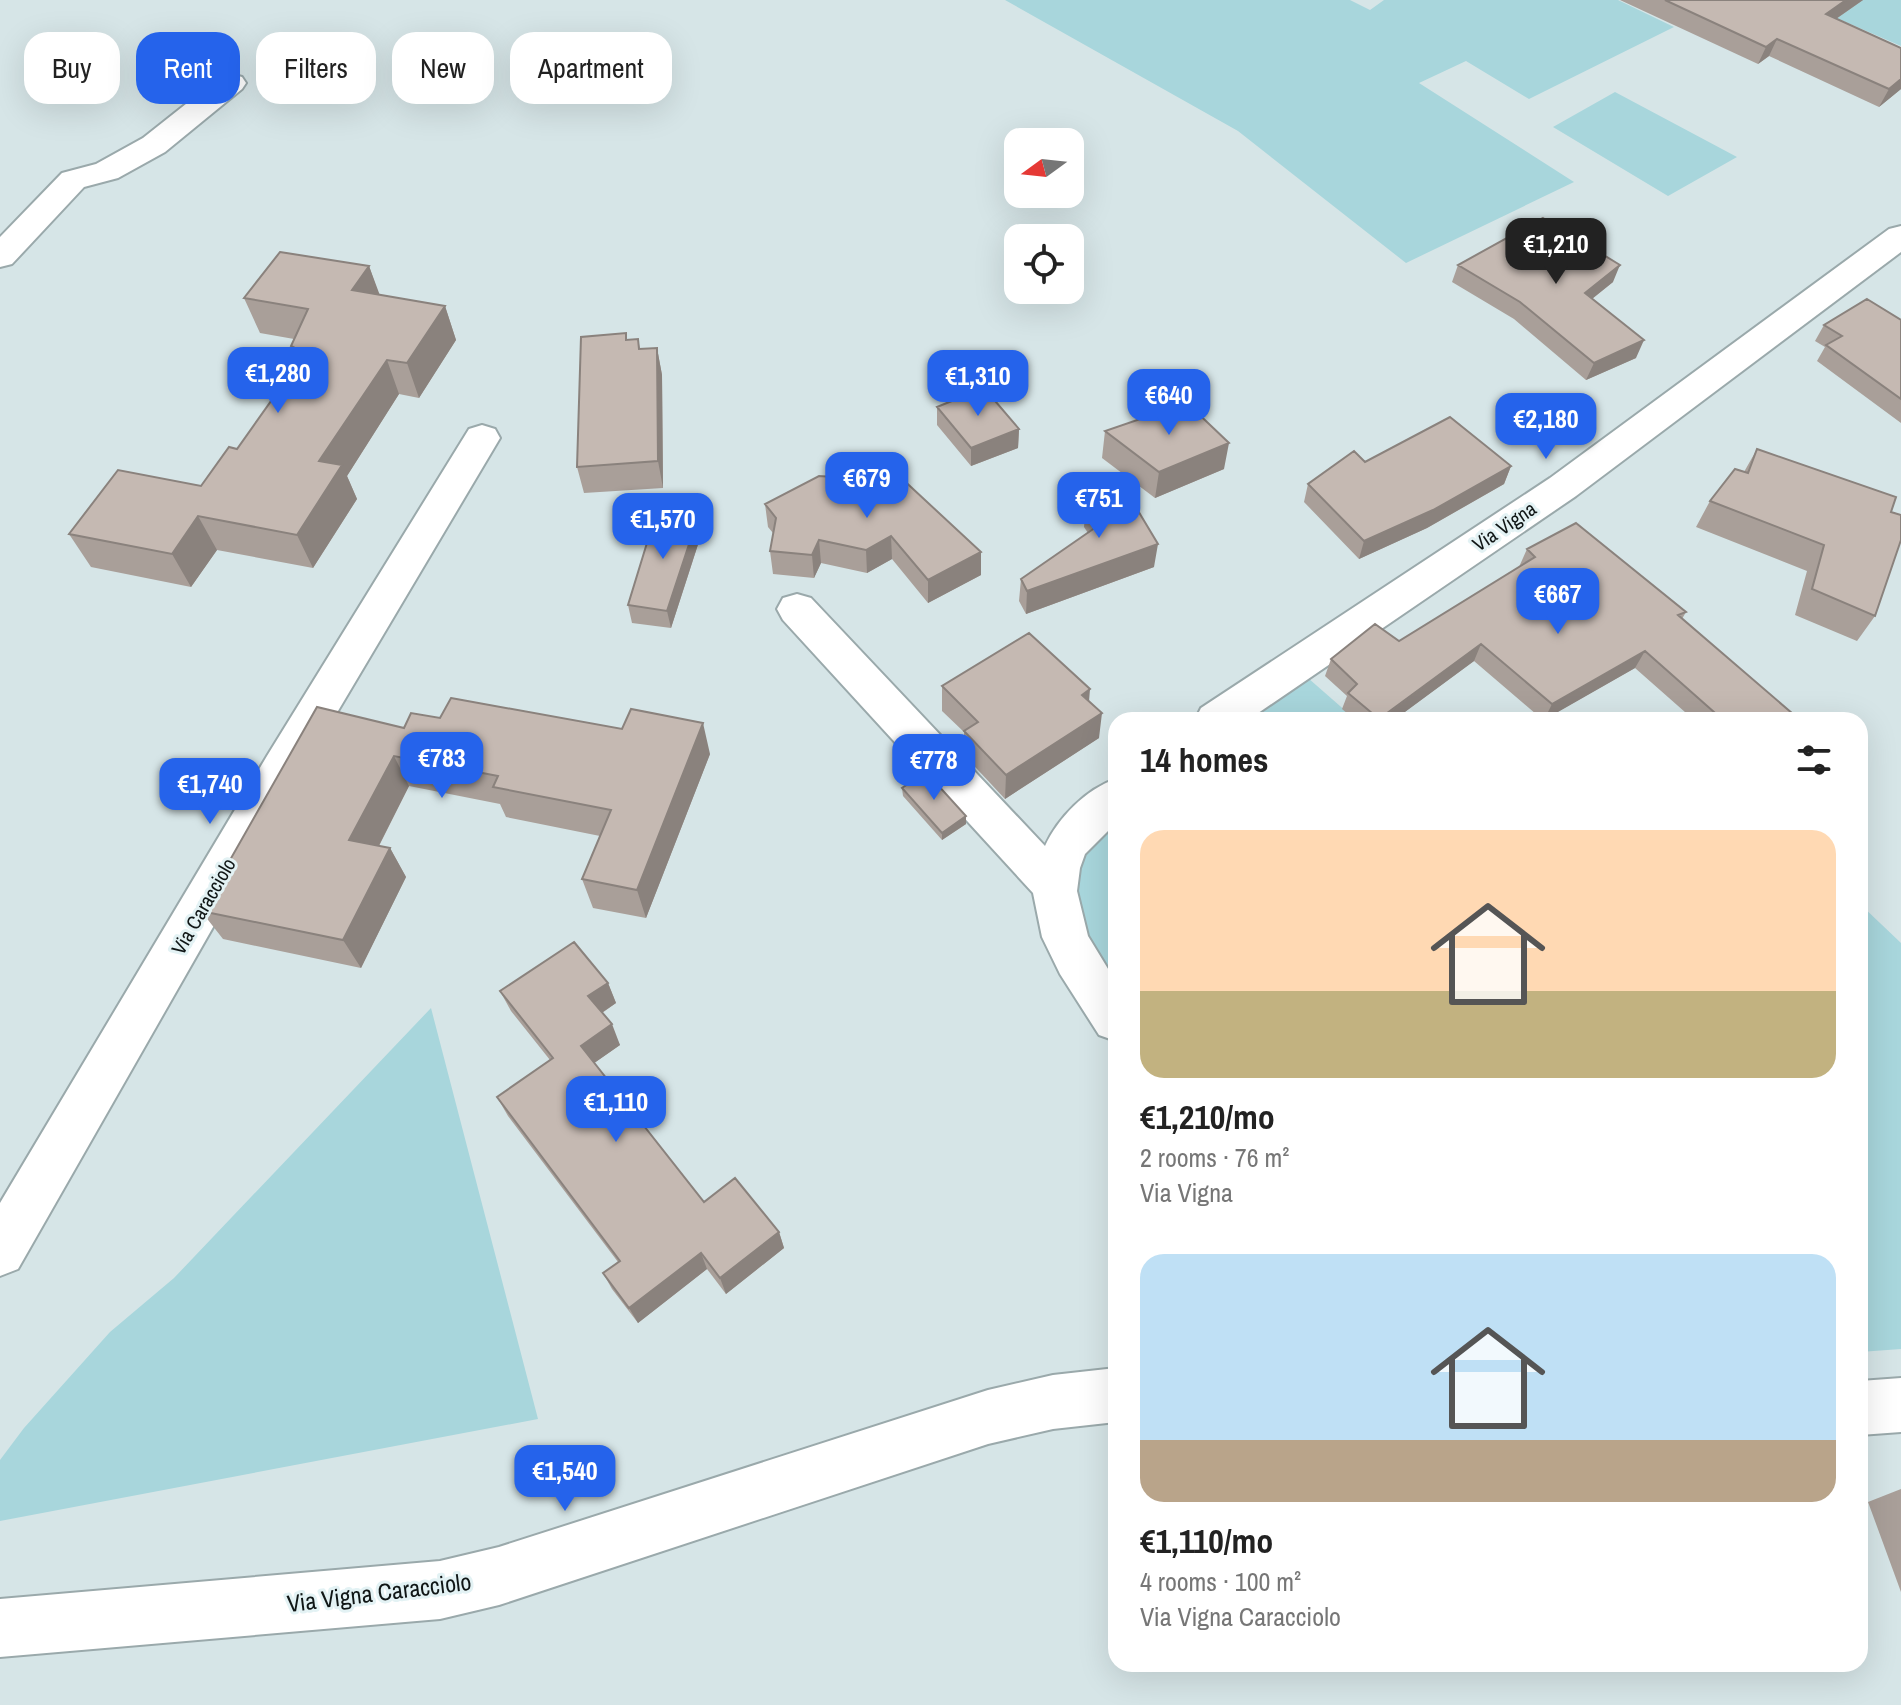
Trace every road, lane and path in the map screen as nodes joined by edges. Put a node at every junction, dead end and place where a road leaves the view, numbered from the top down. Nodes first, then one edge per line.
1 (205, 104) edge
2 (1901, 236) edge
3 (0, 257) edge
4 (482, 438) dead end
5 (797, 609) dead end
6 (1228, 712) edge
7 (1108, 805) edge
8 (1054, 886) junction
9 (1108, 1009) edge
10 (0, 1251) edge
11 (1108, 1396) edge
12 (1901, 1405) edge
13 (1868, 1407) edge
14 (0, 1628) edge

1 - 3 street
2 - 6 street, Via Vigna
4 - 10 street, Via Caracciolo
5 - 8 street
7 - 8 street
8 - 9 street
11 - 14 street, Via Vigna Caracciolo
12 - 13 street

